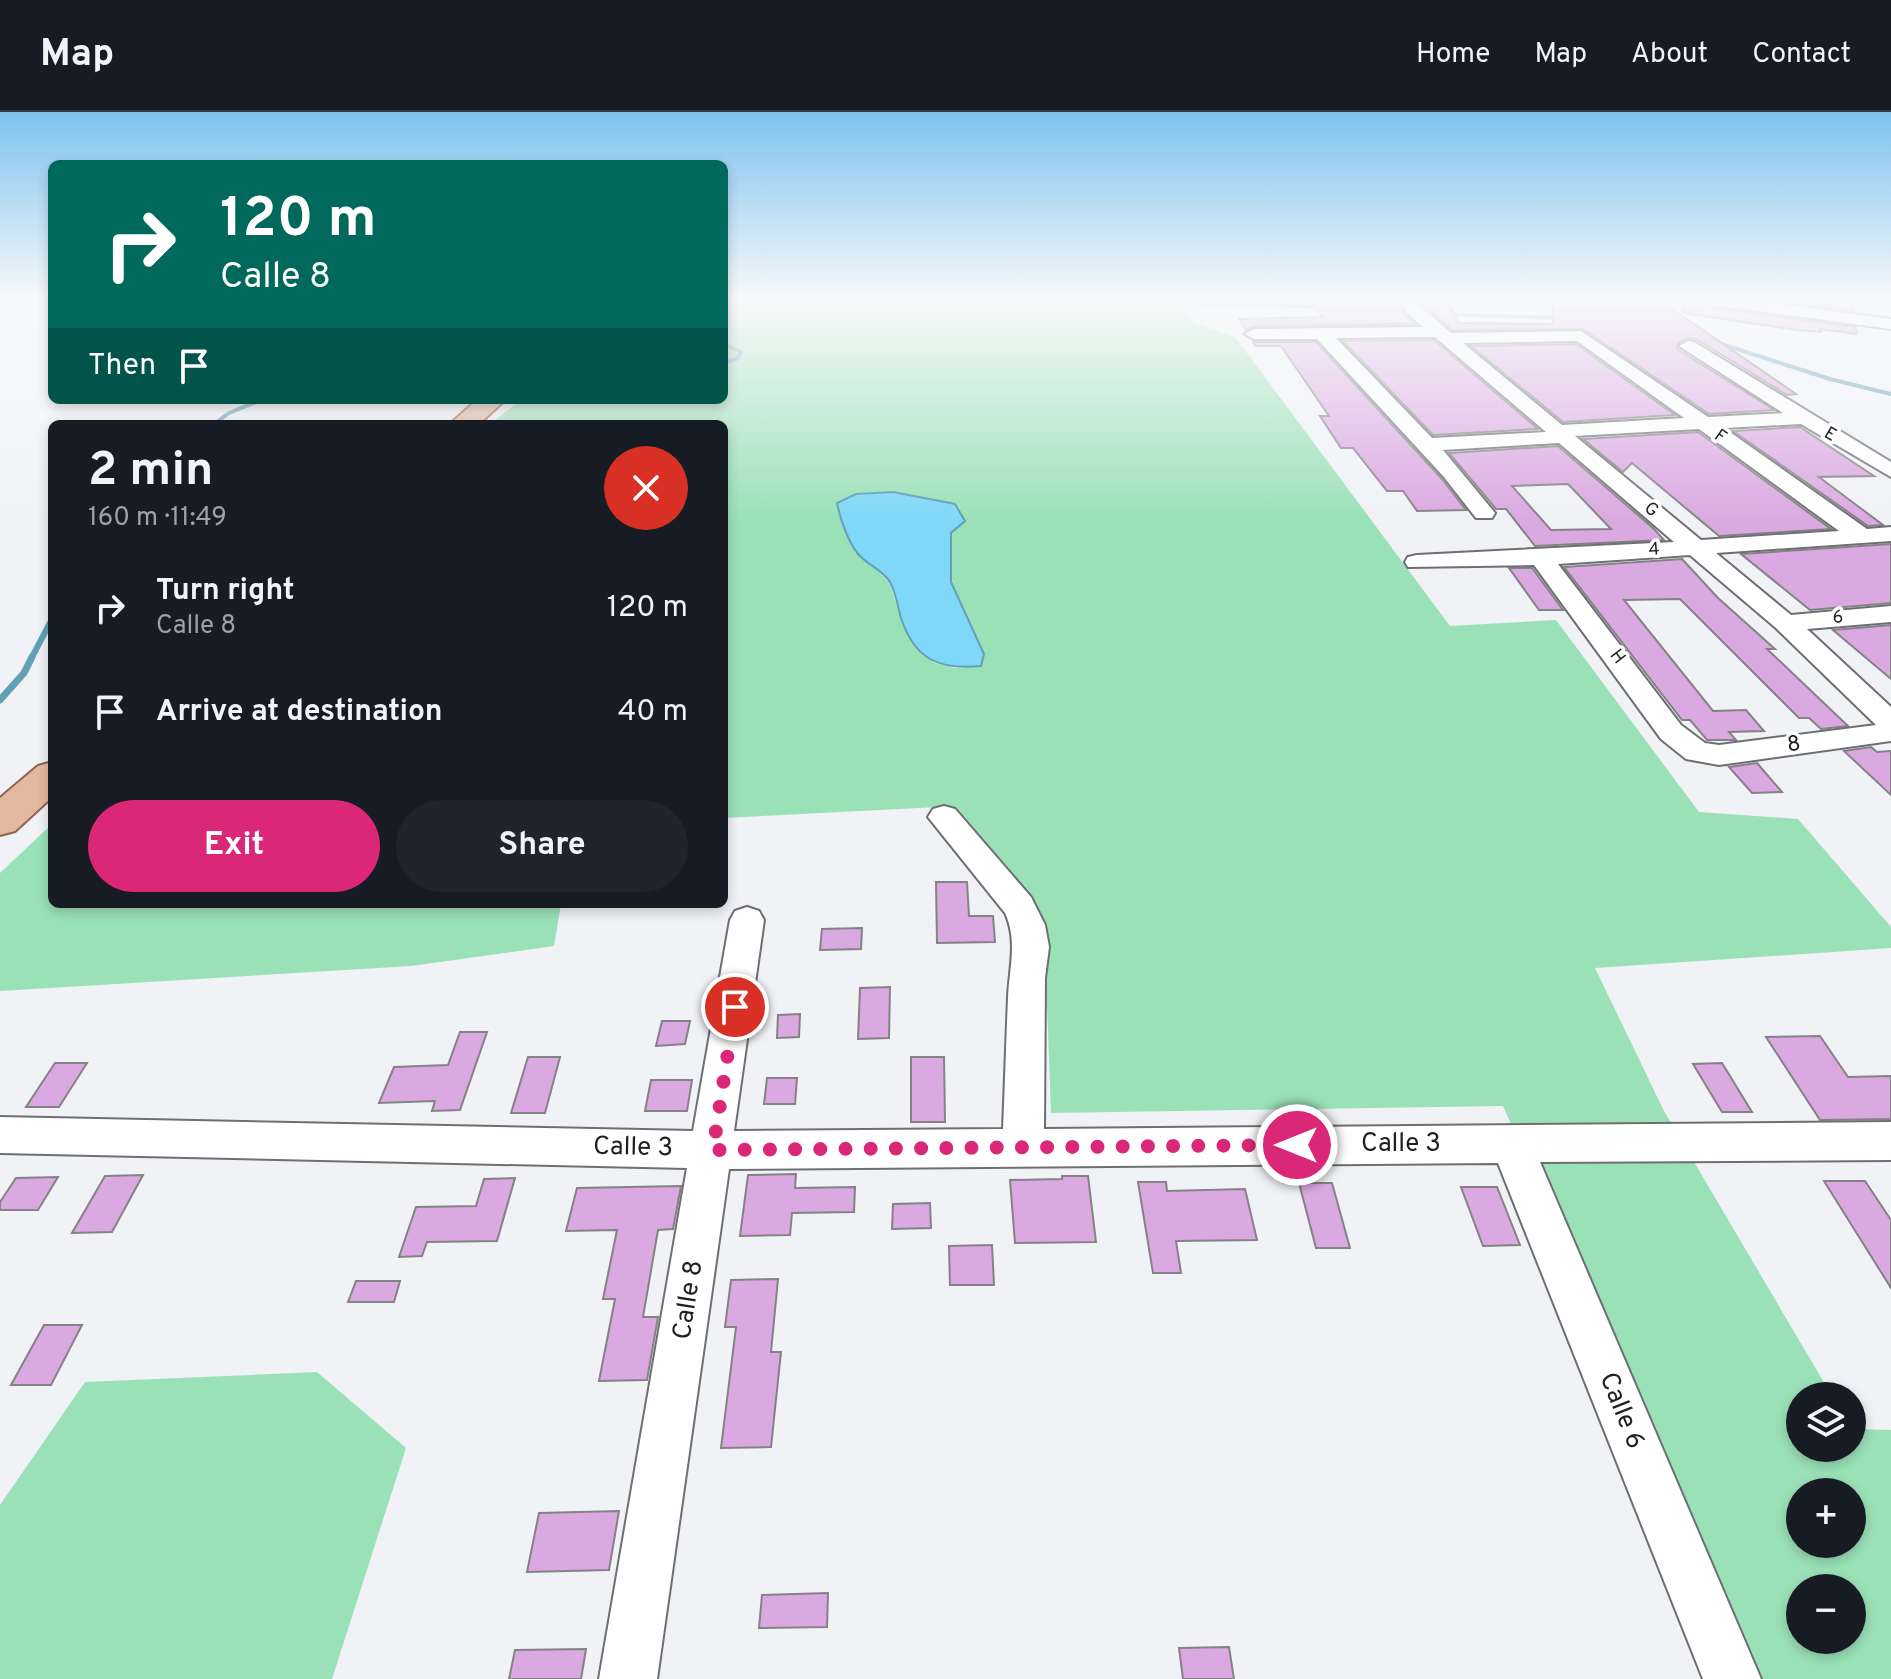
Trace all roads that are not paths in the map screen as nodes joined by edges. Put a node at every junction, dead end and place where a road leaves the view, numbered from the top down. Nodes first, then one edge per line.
1 (1359, 373) edge
2 (1489, 373) edge
3 (1631, 373) edge
4 (1731, 373) edge
5 (488, 404) edge
6 (1801, 418) junction
7 (468, 420) edge
8 (1699, 423) junction
9 (1560, 434) junction
10 (1426, 445) junction
11 (1891, 471) edge
12 (1484, 513) dead end
13 (1891, 534) edge
14 (1862, 536) junction
15 (1696, 548) junction
16 (1541, 558) junction
17 (1417, 562) dead end
18 (1891, 614) edge
19 (1785, 623) junction
20 (1884, 710) edge
21 (1891, 732) edge
22 (1697, 752) joint
23 (48, 779) edge
24 (944, 817) dead end
25 (0, 821) edge
26 (747, 920) dead end
27 (0, 1135) edge
28 (1891, 1141) edge
29 (1511, 1143) junction
30 (1023, 1147) junction
31 (713, 1150) junction
32 (628, 1679) edge
33 (1732, 1679) edge

1 - 10 street
2 - 9 street, G
3 - 8 street, F
4 - 6 street, E
5 - 7 main road
6 - 8 street
6 - 11 street, E
8 - 9 street
8 - 14 street, F
9 - 10 street
9 - 15 street, G
10 - 12 street
13 - 14 street, 4
14 - 15 street, 4
15 - 16 street, 4
15 - 19 street, G
16 - 17 street, 4
16 - 22 street, H
18 - 19 street, 6
19 - 20 street, G
21 - 22 street, 8
23 - 25 main road
24 - 30 street
26 - 31 street, Calle 8
27 - 31 street, Calle 3
28 - 29 street, Calle 3
29 - 30 street, Calle 3
29 - 33 street, Calle 6
30 - 31 street, Calle 3
31 - 32 street, Calle 8

